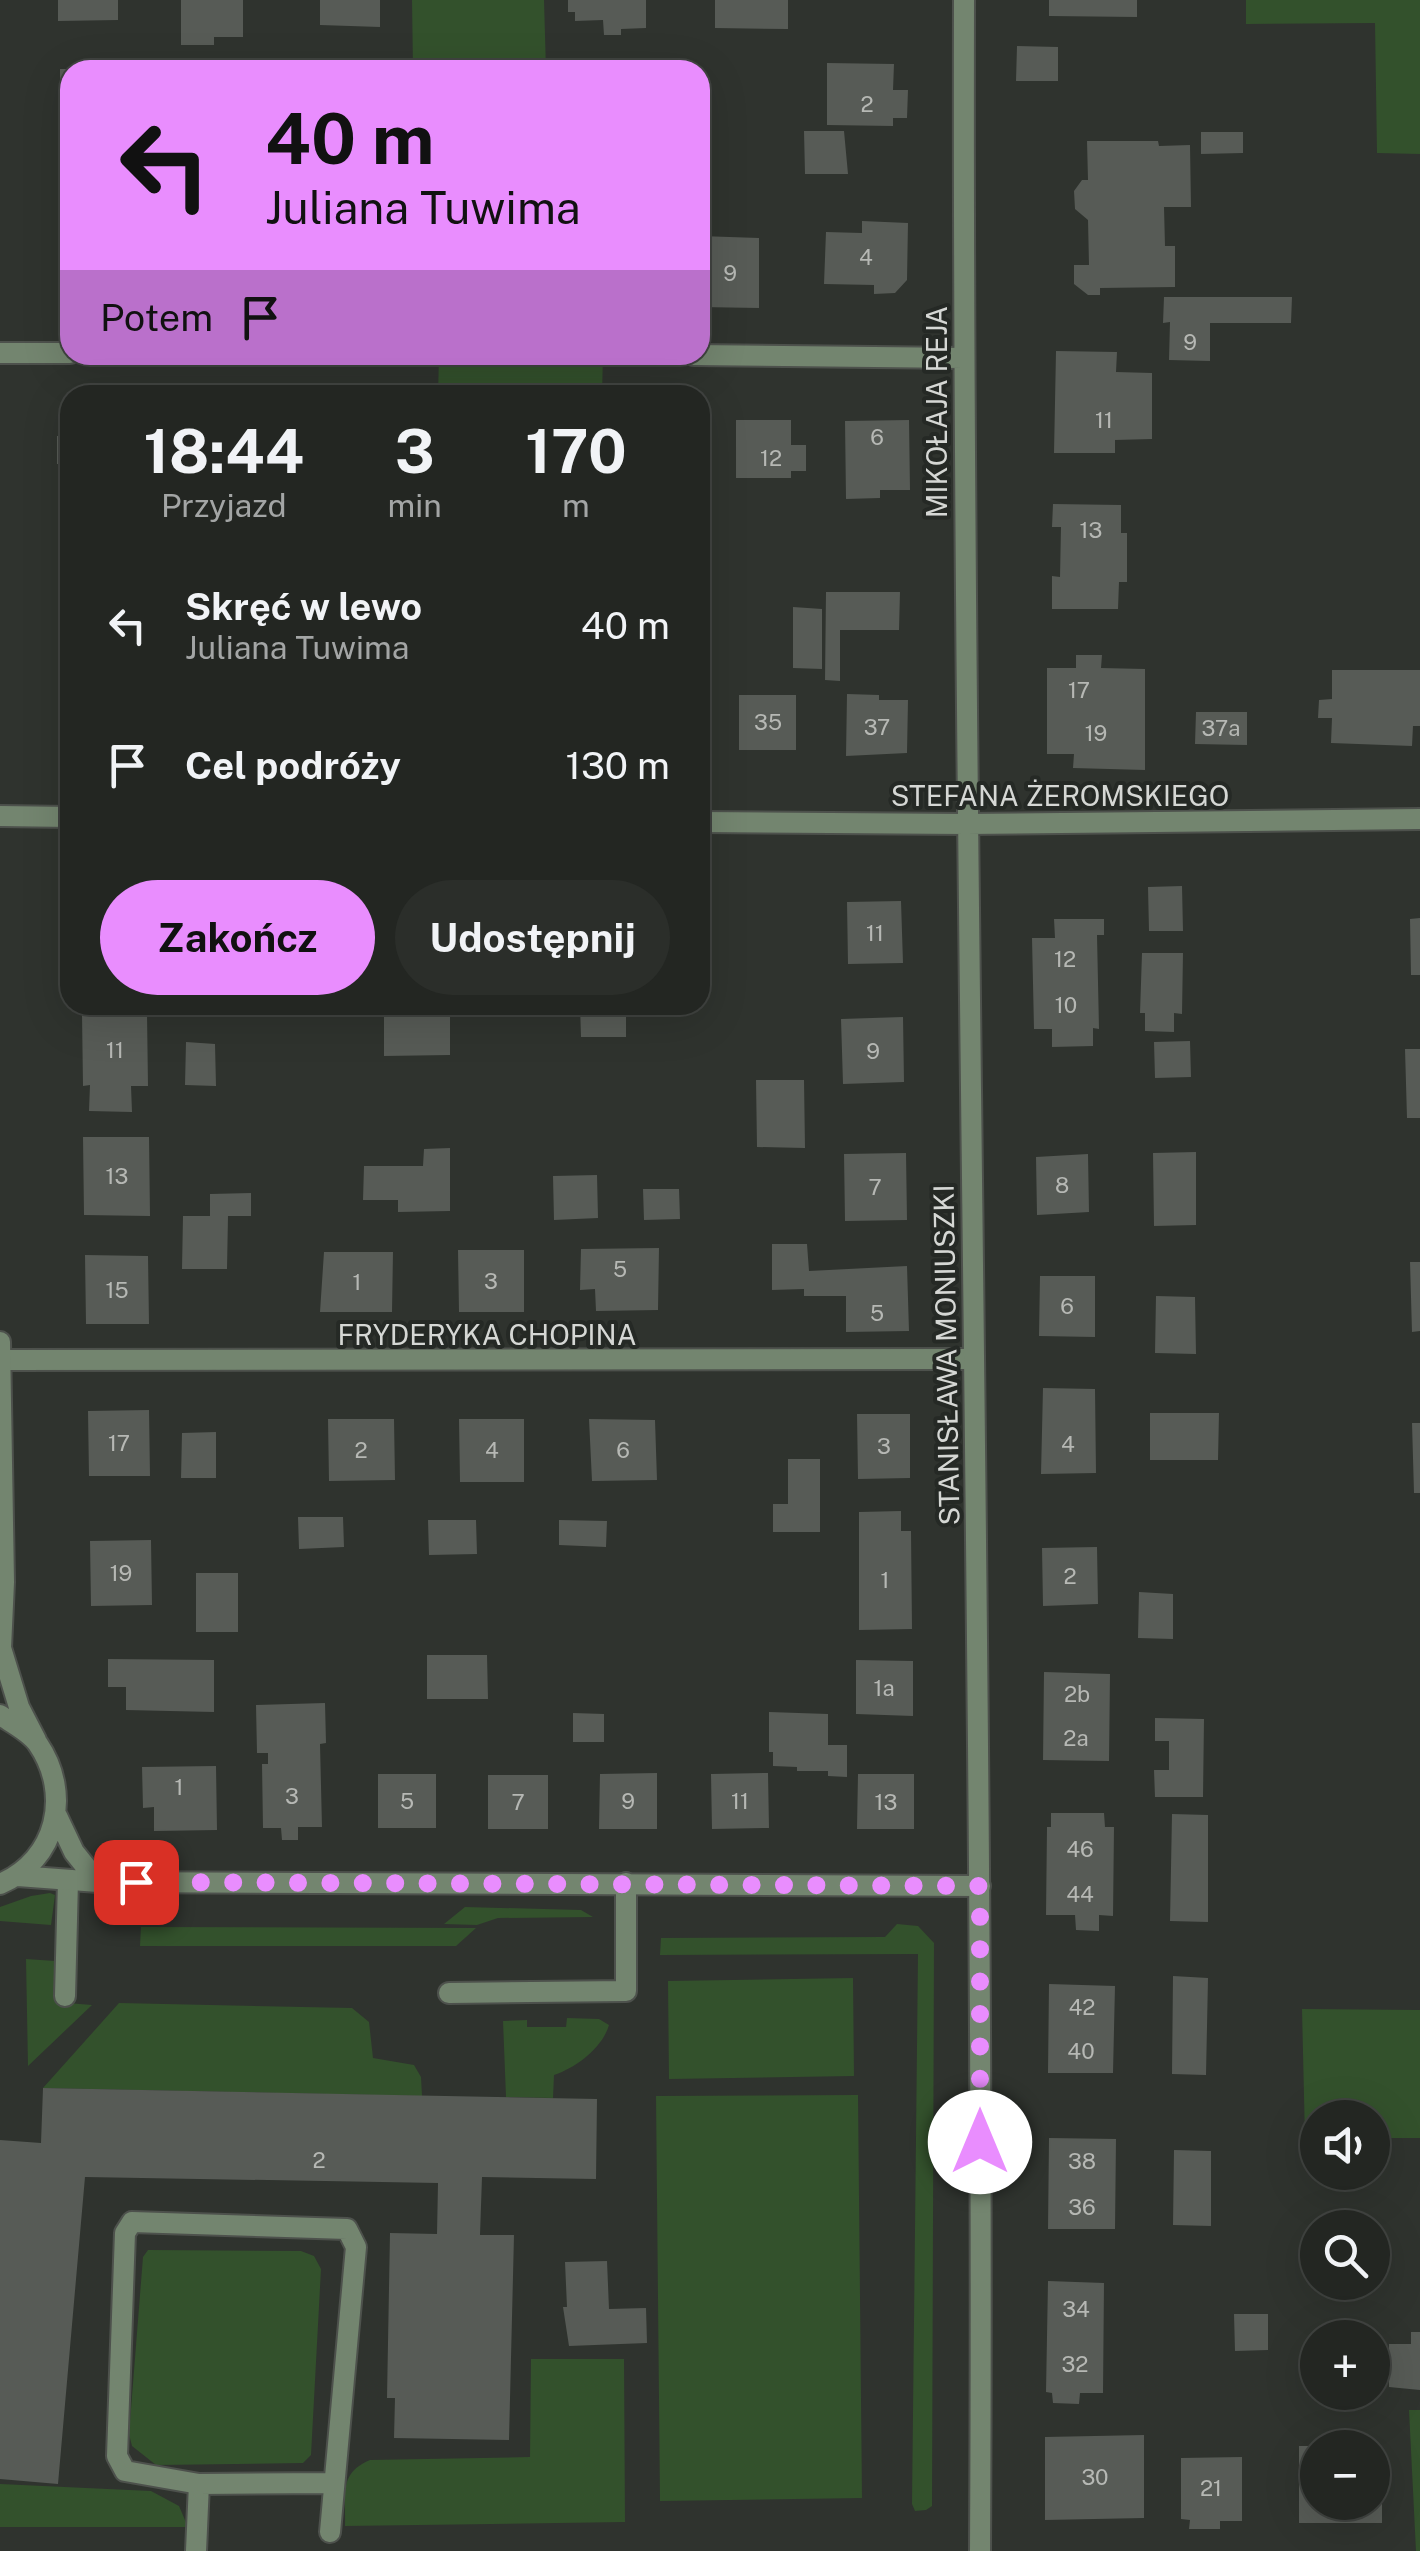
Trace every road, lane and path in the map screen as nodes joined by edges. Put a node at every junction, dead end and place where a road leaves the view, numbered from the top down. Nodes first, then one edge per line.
1 (964, 0) edge
2 (0, 353) edge
3 (60, 353) edge
4 (710, 355) edge
5 (963, 358) junction
6 (0, 816) edge
7 (60, 816) edge
8 (1420, 819) edge
9 (710, 822) edge
10 (966, 824) junction
11 (0, 1342) edge
12 (974, 1359) junction
13 (0, 1360) edge
14 (0, 1649) edge
15 (0, 1715) edge
16 (36, 1740) junction
17 (57, 1816) junction
18 (9, 1880) edge
19 (68, 1881) junction
20 (98, 1882) junction
21 (626, 1883) junction
22 (980, 1886) junction
23 (449, 1993) dead end
24 (65, 1996) dead end
25 (332, 2483) junction
26 (199, 2484) junction
27 (330, 2532) dead end
28 (196, 2551) edge
29 (980, 2551) edge

1 - 5 street, MIKOŁAJA REJA
2 - 3 street
4 - 5 street
5 - 10 street, MIKOŁAJA REJA
6 - 7 street
8 - 10 street, STEFANA ŻEROMSKIEGO
9 - 10 street, STEFANA ŻEROMSKIEGO
10 - 12 street, STANISŁAWA MONIUSZKI
11 - 13 street
12 - 13 street, FRYDERYKA CHOPINA
12 - 22 street, STANISŁAWA MONIUSZKI
13 - 14 street
14 - 16 street
15 - 16 street
16 - 17 street
17 - 18 street
17 - 20 street
18 - 19 street
19 - 20 street
19 - 24 street
20 - 21 street
21 - 22 street
21 - 23 street
22 - 29 street, STANISŁAWA MONIUSZKI
25 - 26 street
25 - 26 street
25 - 27 street
26 - 28 street

